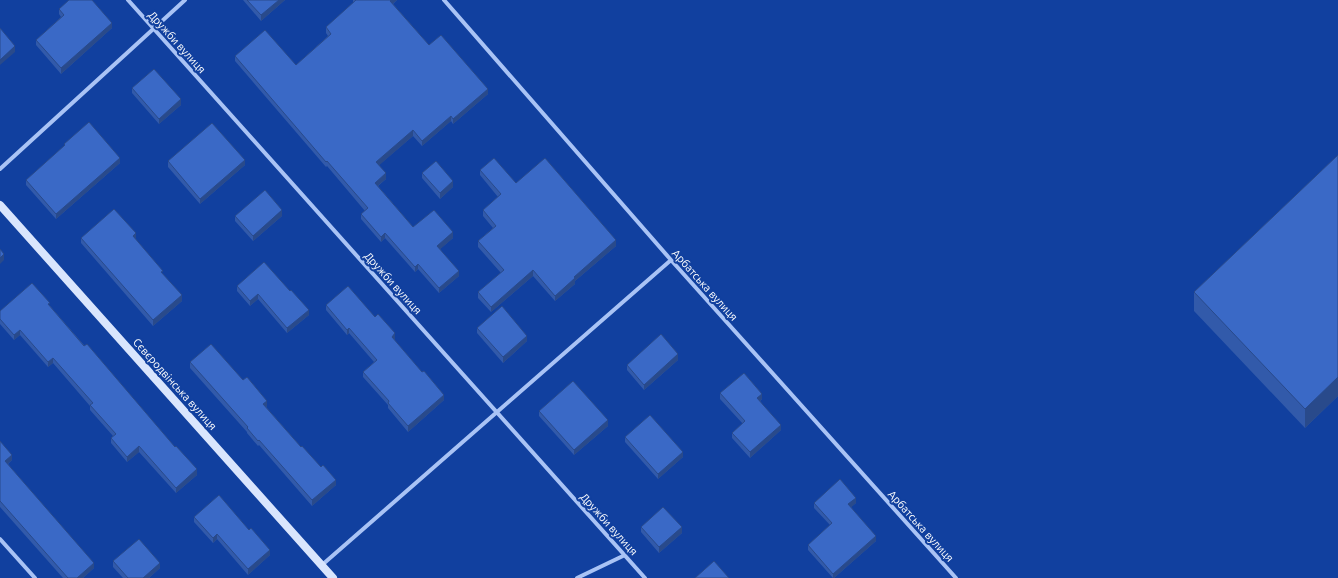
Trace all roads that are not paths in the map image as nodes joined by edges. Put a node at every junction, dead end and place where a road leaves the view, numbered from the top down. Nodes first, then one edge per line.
1 (128, 0) edge
2 (185, 0) edge
3 (444, 0) edge
4 (153, 29) junction
5 (0, 169) edge
6 (0, 205) edge
7 (671, 260) junction
8 (496, 412) junction
9 (0, 539) edge
10 (625, 555) junction
11 (321, 566) junction
12 (35, 578) edge
13 (333, 578) edge
14 (577, 578) edge
15 (645, 578) edge
16 (956, 578) edge

1 - 4 street, Дружби вулиця
2 - 4 street
3 - 7 street, Арбатська вулиця
4 - 5 street
4 - 8 street, Дружби вулиця
6 - 11 street, Сєвєродвінська вулиця
7 - 8 street
7 - 16 street, Арбатська вулиця
8 - 10 street, Дружби вулиця
8 - 11 street
9 - 12 street
10 - 14 street
10 - 15 street, Дружби вулиця
11 - 13 street, Сєвєродвінська вулиця

